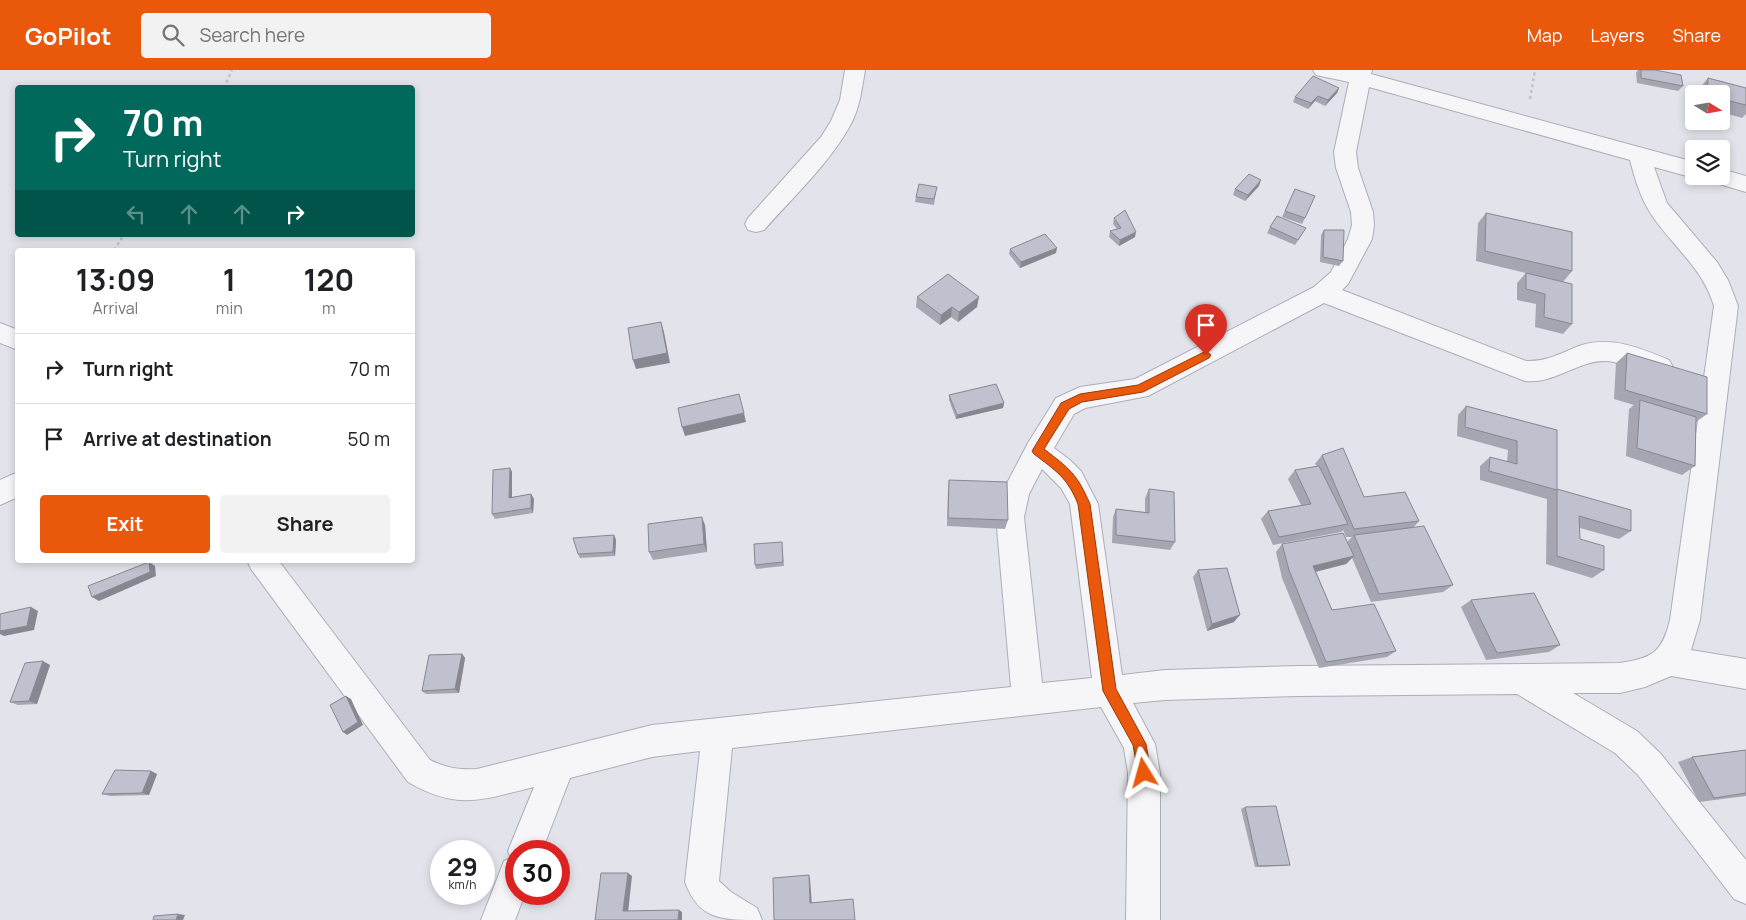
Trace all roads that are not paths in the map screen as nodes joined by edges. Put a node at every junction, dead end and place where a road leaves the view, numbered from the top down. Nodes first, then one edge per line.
1 (854, 70) edge
2 (1323, 70) edge
3 (1361, 74) edge
4 (1640, 155) junction
5 (1685, 168) edge
6 (1730, 180) edge
7 (1746, 184) edge
8 (756, 224) dead end
9 (1323, 293) junction
10 (0, 333) edge
11 (15, 339) edge
12 (1696, 383) junction
13 (1038, 451) junction
14 (15, 485) edge
15 (0, 492) edge
16 (263, 563) edge
17 (1666, 661) junction
18 (1746, 674) edge
19 (1520, 679) junction
20 (1110, 691) junction
21 (1028, 700) junction
22 (718, 734) junction
23 (558, 766) junction
24 (529, 840) edge
25 (1746, 887) edge
26 (505, 902) edge
27 (498, 920) edge
28 (745, 920) edge
29 (1143, 920) edge

1 - 8 street
2 - 3 street
3 - 4 street
3 - 9 street
4 - 5 street
4 - 12 street
6 - 7 street
9 - 12 street
9 - 13 street
10 - 11 street
12 - 17 street
13 - 20 street
13 - 21 street
14 - 15 street
16 - 23 street
17 - 18 street
17 - 19 street
19 - 20 street
19 - 25 street
20 - 21 street
20 - 29 street
21 - 22 street
22 - 23 street
22 - 28 street
23 - 24 street
26 - 27 street

